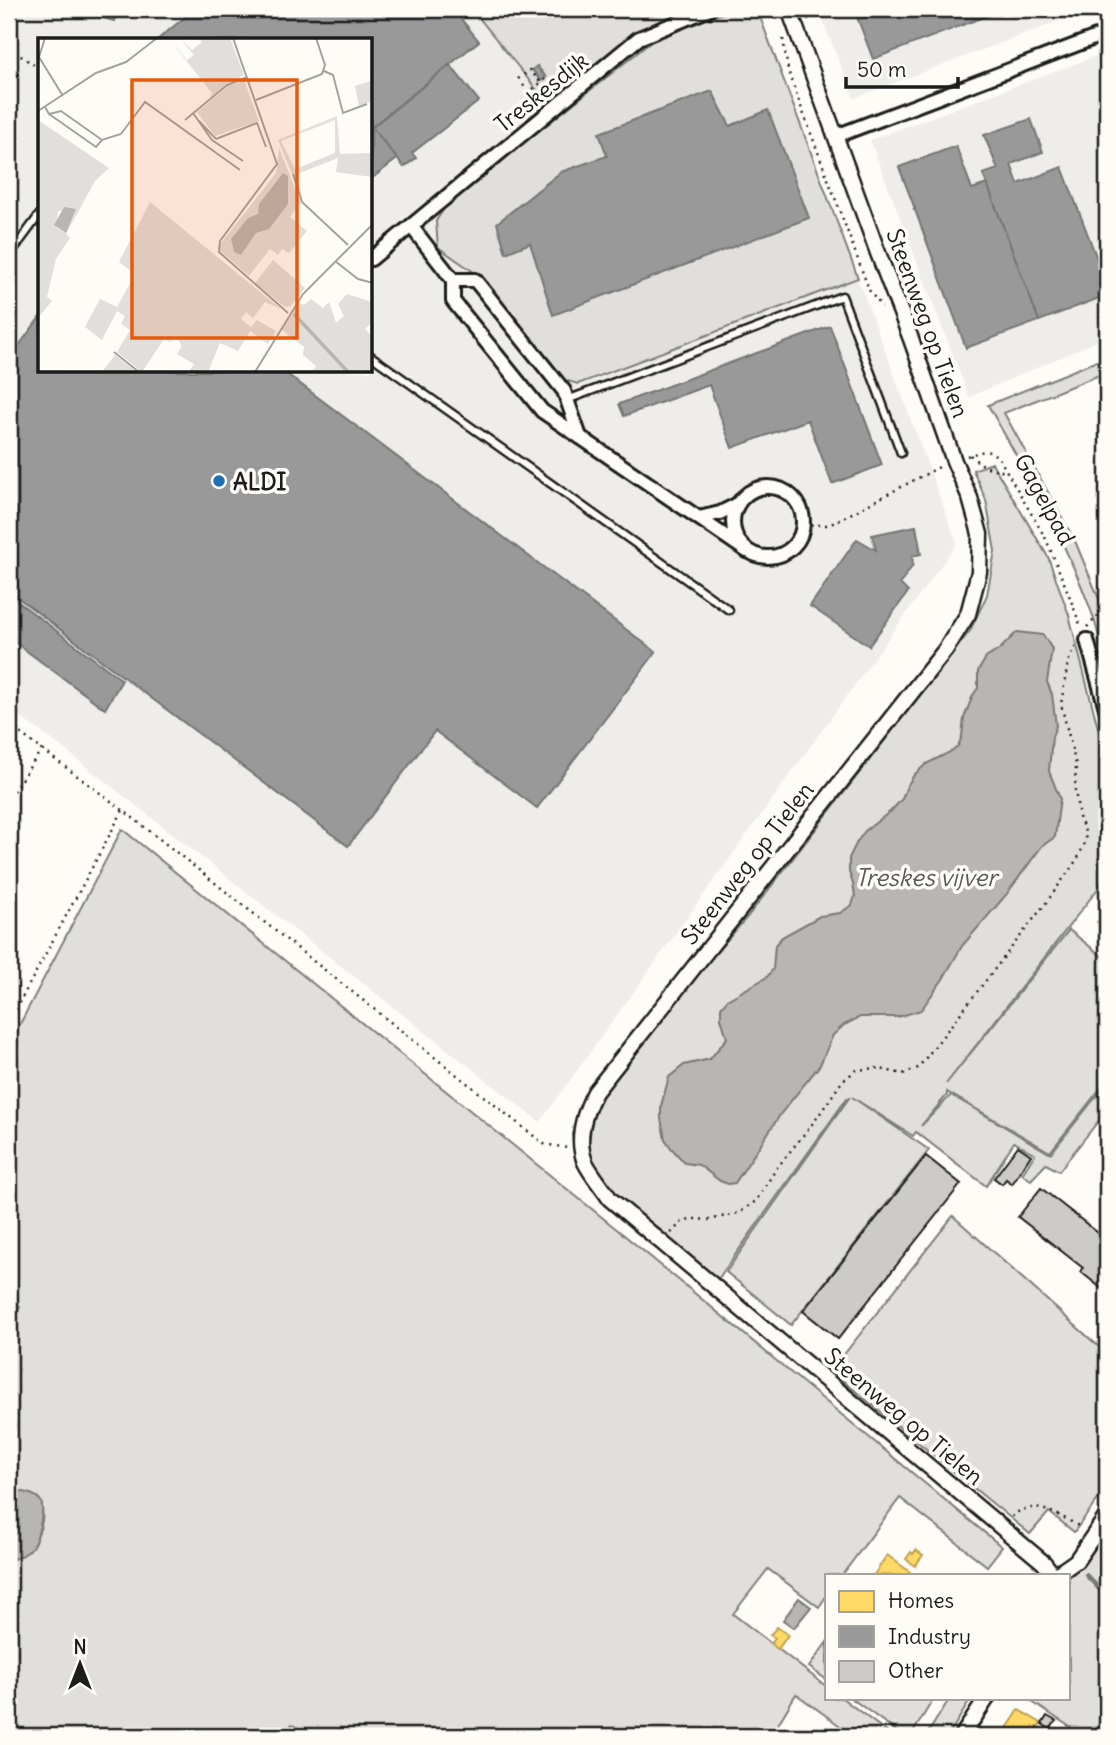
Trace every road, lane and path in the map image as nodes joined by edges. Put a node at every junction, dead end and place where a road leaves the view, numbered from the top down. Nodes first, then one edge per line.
1 (710, 9) edge
2 (789, 9) edge
3 (1107, 33) edge
4 (783, 39) dead end
5 (9, 47) edge
6 (38, 68) edge
7 (518, 79) dead end
8 (546, 79) dead end
9 (541, 83) junction
10 (523, 85) dead end
11 (836, 136) junction
12 (38, 217) edge
13 (411, 226) junction
14 (9, 256) edge
15 (373, 257) edge
16 (453, 280) junction
17 (884, 310) dead end
18 (373, 357) edge
19 (567, 400) junction
20 (580, 437) junction
21 (901, 453) dead end
22 (942, 465) dead end
23 (1009, 472) junction
24 (738, 503) junction
25 (699, 518) junction
26 (804, 524) junction
27 (747, 551) junction
28 (1107, 607) edge
29 (729, 610) dead end
30 (1085, 635) junction
31 (1107, 712) edge
32 (9, 724) edge
33 (42, 749) junction
34 (9, 797) edge
35 (123, 810) junction
36 (9, 1022) edge
37 (571, 1148) dead end
38 (662, 1242) junction
39 (1107, 1516) edge
40 (1003, 1528) junction
41 (1094, 1535) junction
42 (1053, 1574) edge
43 (1056, 1574) edge
44 (986, 1700) edge
45 (962, 1736) edge

1 - 13 street, Treskesdijk
2 - 11 street, Steenweg op Tielen
3 - 11 street
4 - 17 path
5 - 6 path
7 - 9 path
8 - 9 path
9 - 10 path
11 - 38 street, Steenweg op Tielen
12 - 14 lane
13 - 15 street, Treskesdijk
13 - 16 street
16 - 19 street
16 - 20 street
18 - 29 lane
19 - 20 street
19 - 21 lane
20 - 25 street
22 - 26 path
23 - 23 path, Gagelpad
23 - 30 path, Gagelpad
24 - 25 street
24 - 26 street
24 - 27 street
25 - 27 street
26 - 27 street
28 - 30 path
30 - 31 street
30 - 38 path
32 - 33 path
33 - 34 path
33 - 35 path
35 - 36 path
35 - 37 path
38 - 40 street, Steenweg op Tielen
39 - 41 street
40 - 41 path
40 - 42 street, Steenweg op Tielen
41 - 43 street
44 - 45 street

